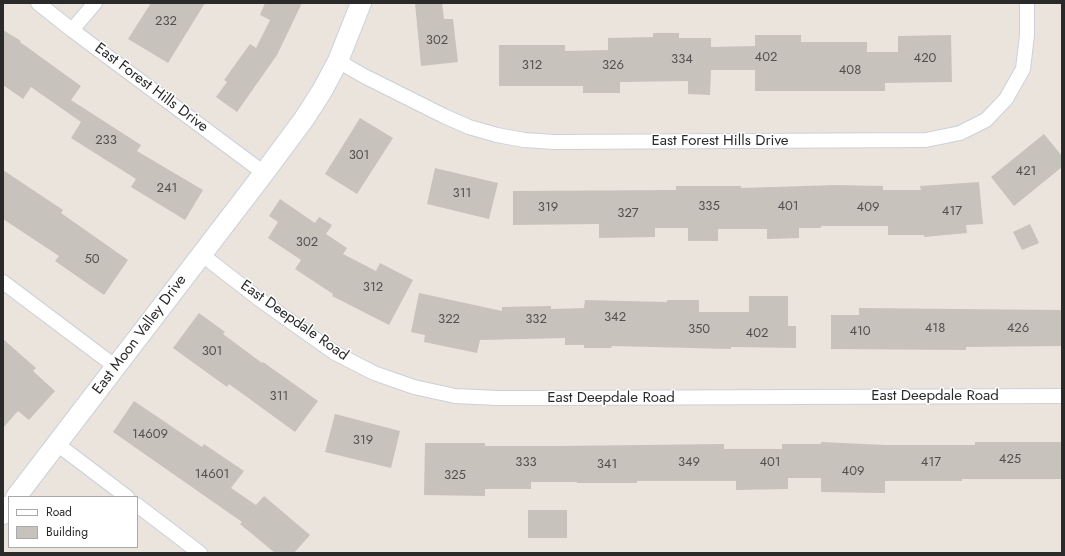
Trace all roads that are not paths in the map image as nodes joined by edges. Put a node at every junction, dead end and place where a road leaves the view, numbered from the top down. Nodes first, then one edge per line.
1 (38, 3) edge
2 (95, 3) edge
3 (361, 3) edge
4 (1026, 3) edge
5 (72, 30) junction
6 (338, 61) junction
7 (264, 173) junction
8 (201, 254) junction
9 (3, 282) edge
10 (116, 367) junction
11 (1062, 396) edge
12 (57, 444) junction
13 (17, 496) edge
14 (126, 496) edge
15 (138, 506) edge
16 (200, 553) edge

1 - 5 street, East Forest Hills Drive
2 - 5 street
3 - 6 street, East Moon Valley Drive
4 - 6 street, East Forest Hills Drive
5 - 7 street, East Forest Hills Drive
6 - 7 street, East Moon Valley Drive
7 - 8 street, East Moon Valley Drive
8 - 10 street, East Moon Valley Drive
8 - 11 street, East Deepdale Road
9 - 10 street
10 - 12 street, East Moon Valley Drive
12 - 13 street, East Moon Valley Drive
12 - 14 street
15 - 16 street

